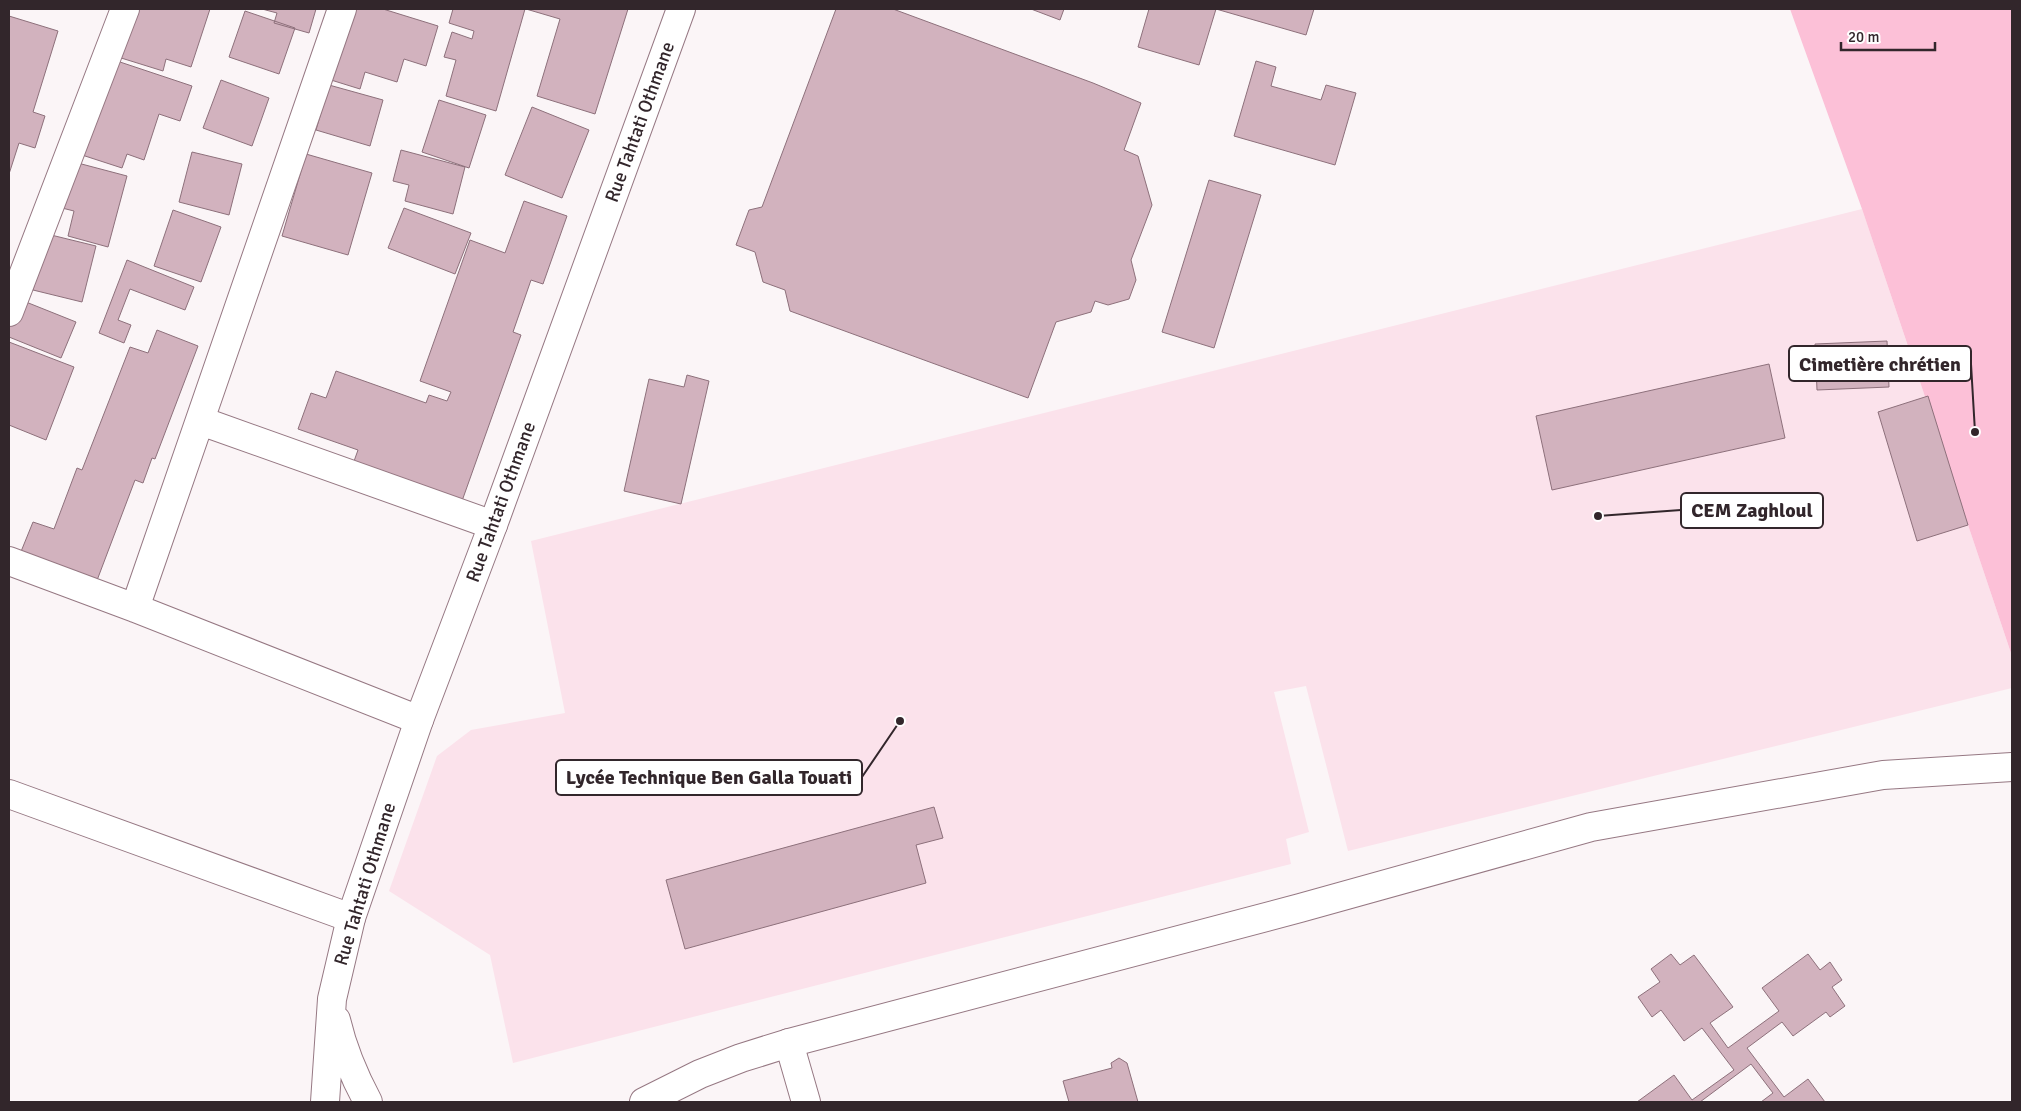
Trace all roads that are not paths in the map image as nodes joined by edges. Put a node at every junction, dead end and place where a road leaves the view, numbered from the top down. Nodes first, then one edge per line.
1 (125, 9) edge
2 (342, 9) edge
3 (681, 9) edge
4 (9, 312) edge
5 (201, 421) junction
6 (493, 525) junction
7 (9, 561) edge
8 (135, 608) junction
9 (419, 720) junction
10 (2012, 767) edge
11 (9, 794) edge
12 (351, 918) junction
13 (332, 999) junction
14 (789, 1043) junction
15 (325, 1102) edge
16 (368, 1102) edge
17 (644, 1102) edge
18 (806, 1102) edge

1 - 4 main road
2 - 5 main road
3 - 6 main road, Rue Tahtati Othmane
5 - 6 main road
5 - 8 main road
6 - 9 main road, Rue Tahtati Othmane
7 - 8 main road
8 - 9 main road
9 - 12 main road, Rue Tahtati Othmane
10 - 14 main road
11 - 12 main road
12 - 13 main road, Rue Tahtati Othmane
13 - 15 main road, Rue Tahtati Othmane
13 - 16 main road
14 - 17 main road
14 - 18 main road

